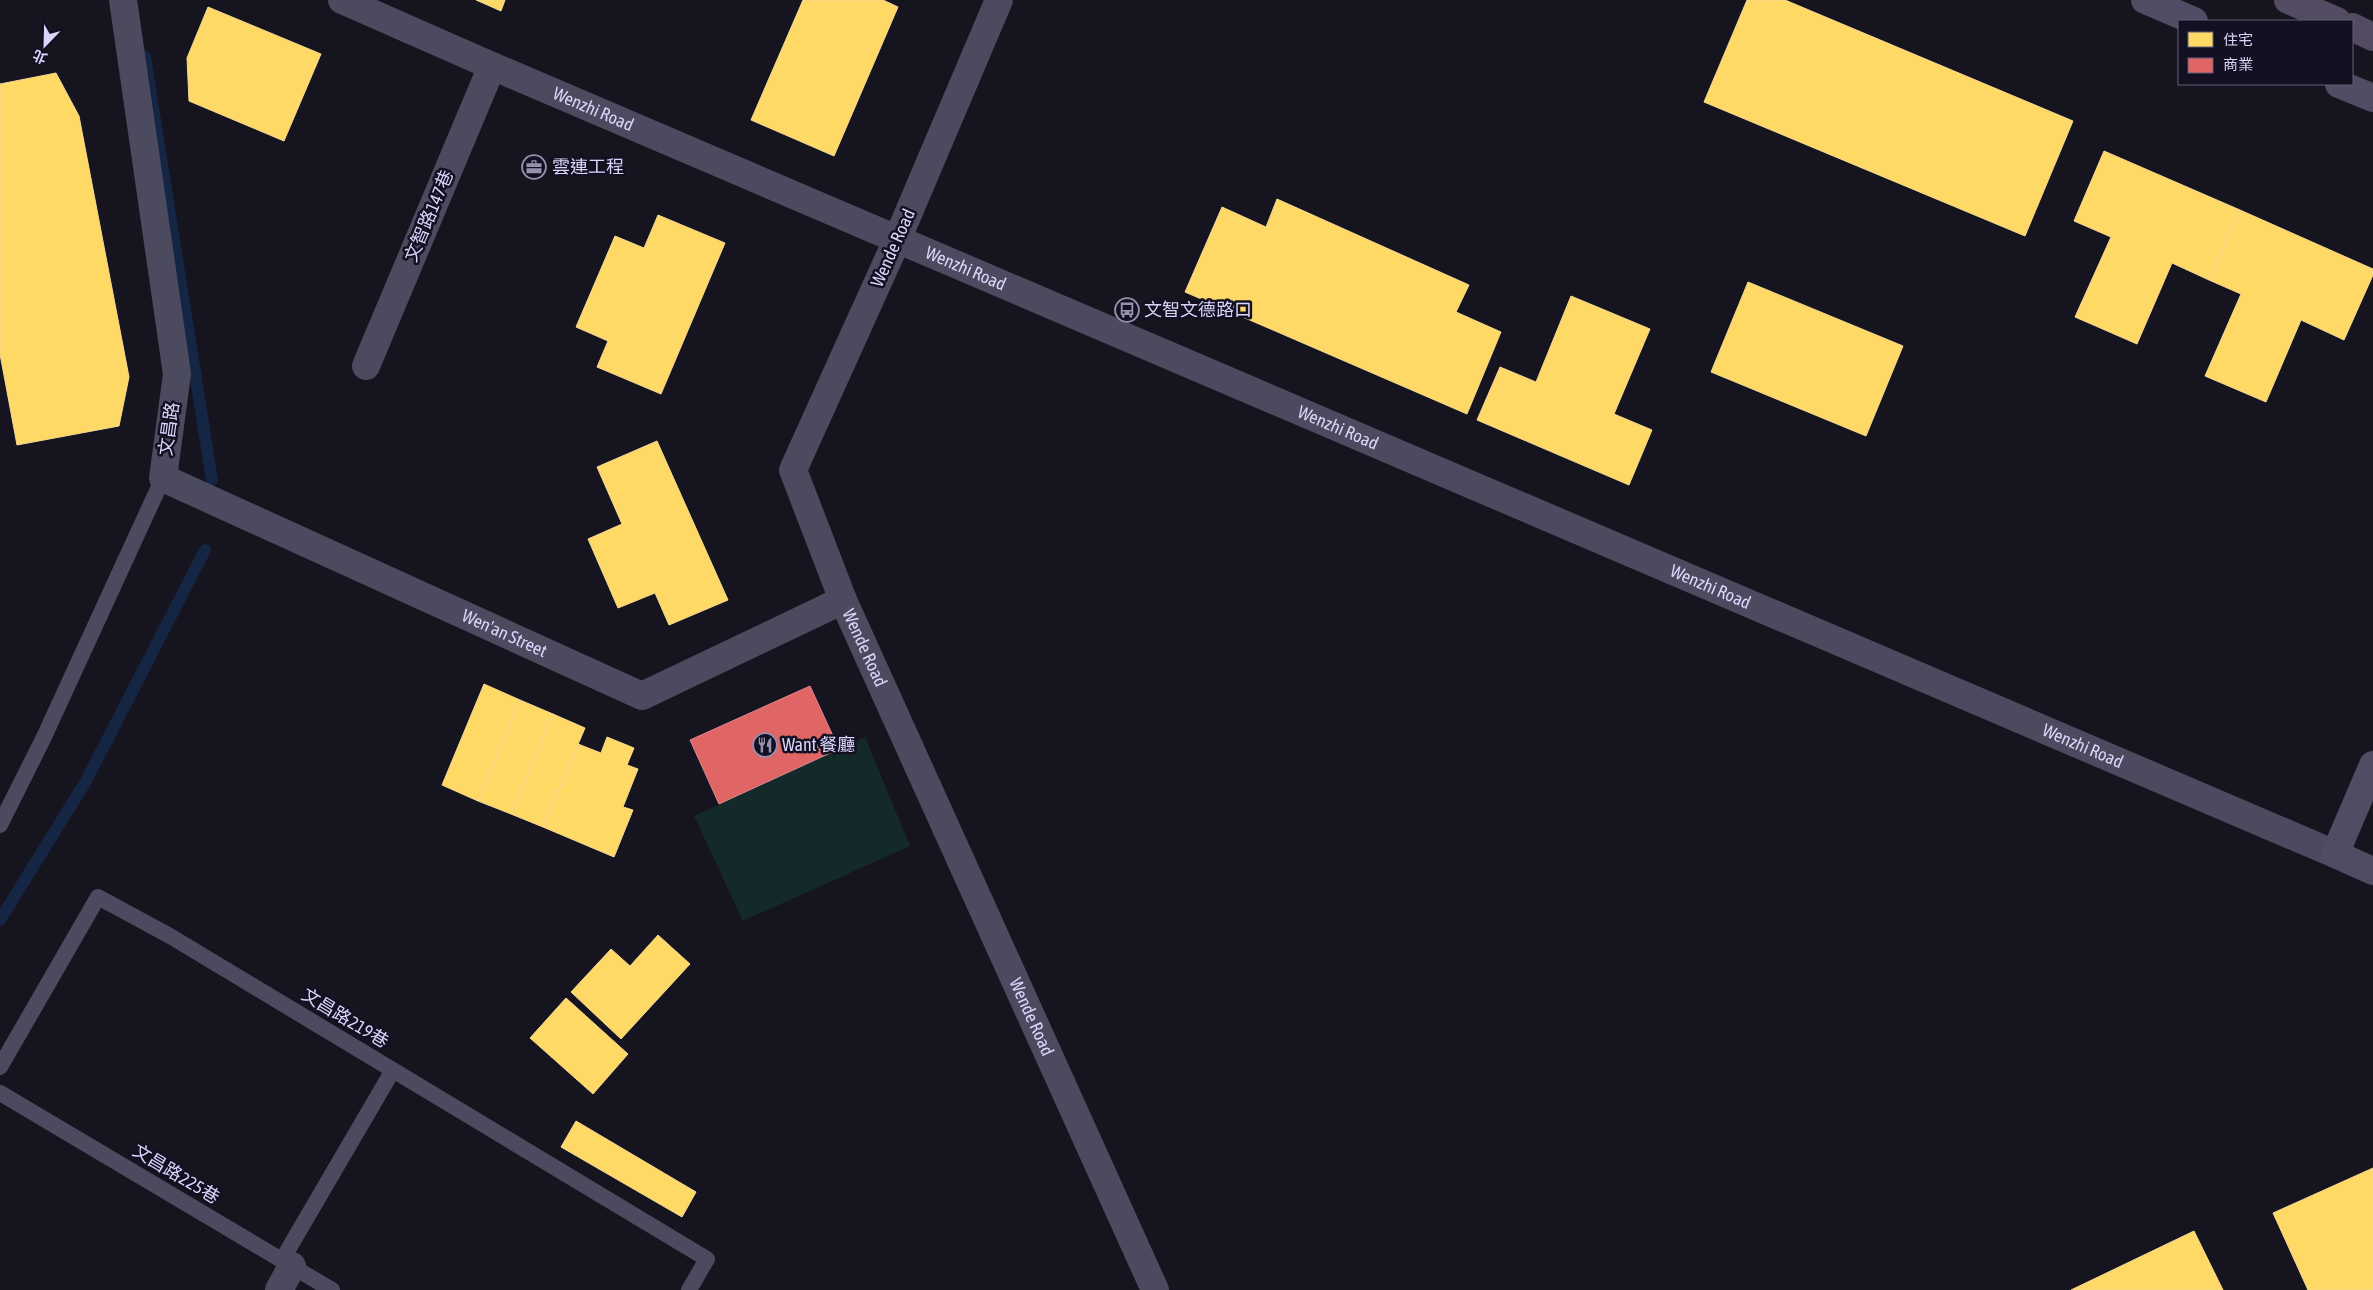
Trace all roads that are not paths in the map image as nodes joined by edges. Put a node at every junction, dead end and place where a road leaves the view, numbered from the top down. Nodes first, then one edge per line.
1 (123, 0) edge
2 (342, 0) edge
3 (999, 0) edge
4 (2144, 0) edge
5 (2288, 0) edge
6 (2192, 20) edge
7 (2335, 20) edge
8 (2353, 28) edge
9 (2373, 37) edge
10 (492, 66) junction
11 (2341, 85) edge
12 (2373, 98) edge
13 (897, 240) junction
14 (366, 366) dead end
15 (163, 478) junction
16 (843, 600) junction
17 (2373, 765) edge
18 (0, 825) edge
19 (2335, 854) junction
20 (2373, 871) edge
21 (0, 1067) edge
22 (393, 1070) junction
23 (0, 1093) edge
24 (287, 1263) junction
25 (279, 1290) edge
26 (332, 1290) edge
27 (689, 1290) edge
28 (1155, 1290) edge

1 - 15 street, 文昌路
2 - 10 street, Wenzhi Road
3 - 13 street, Wende Road
4 - 6 street
5 - 7 main road
8 - 9 main road
10 - 13 street, Wenzhi Road
10 - 14 street, 文智路147巷
11 - 12 street
13 - 16 street, Wende Road
13 - 19 street, Wenzhi Road
15 - 16 street, Wen'an Street
15 - 18 lane, 文昌路
16 - 28 street, Wende Road
17 - 19 street
19 - 20 street
21 - 22 lane, 文昌路219巷
22 - 24 lane
22 - 27 lane, 文昌路219巷
23 - 24 lane, 文昌路225巷
24 - 25 street
24 - 26 lane, 文昌路225巷

